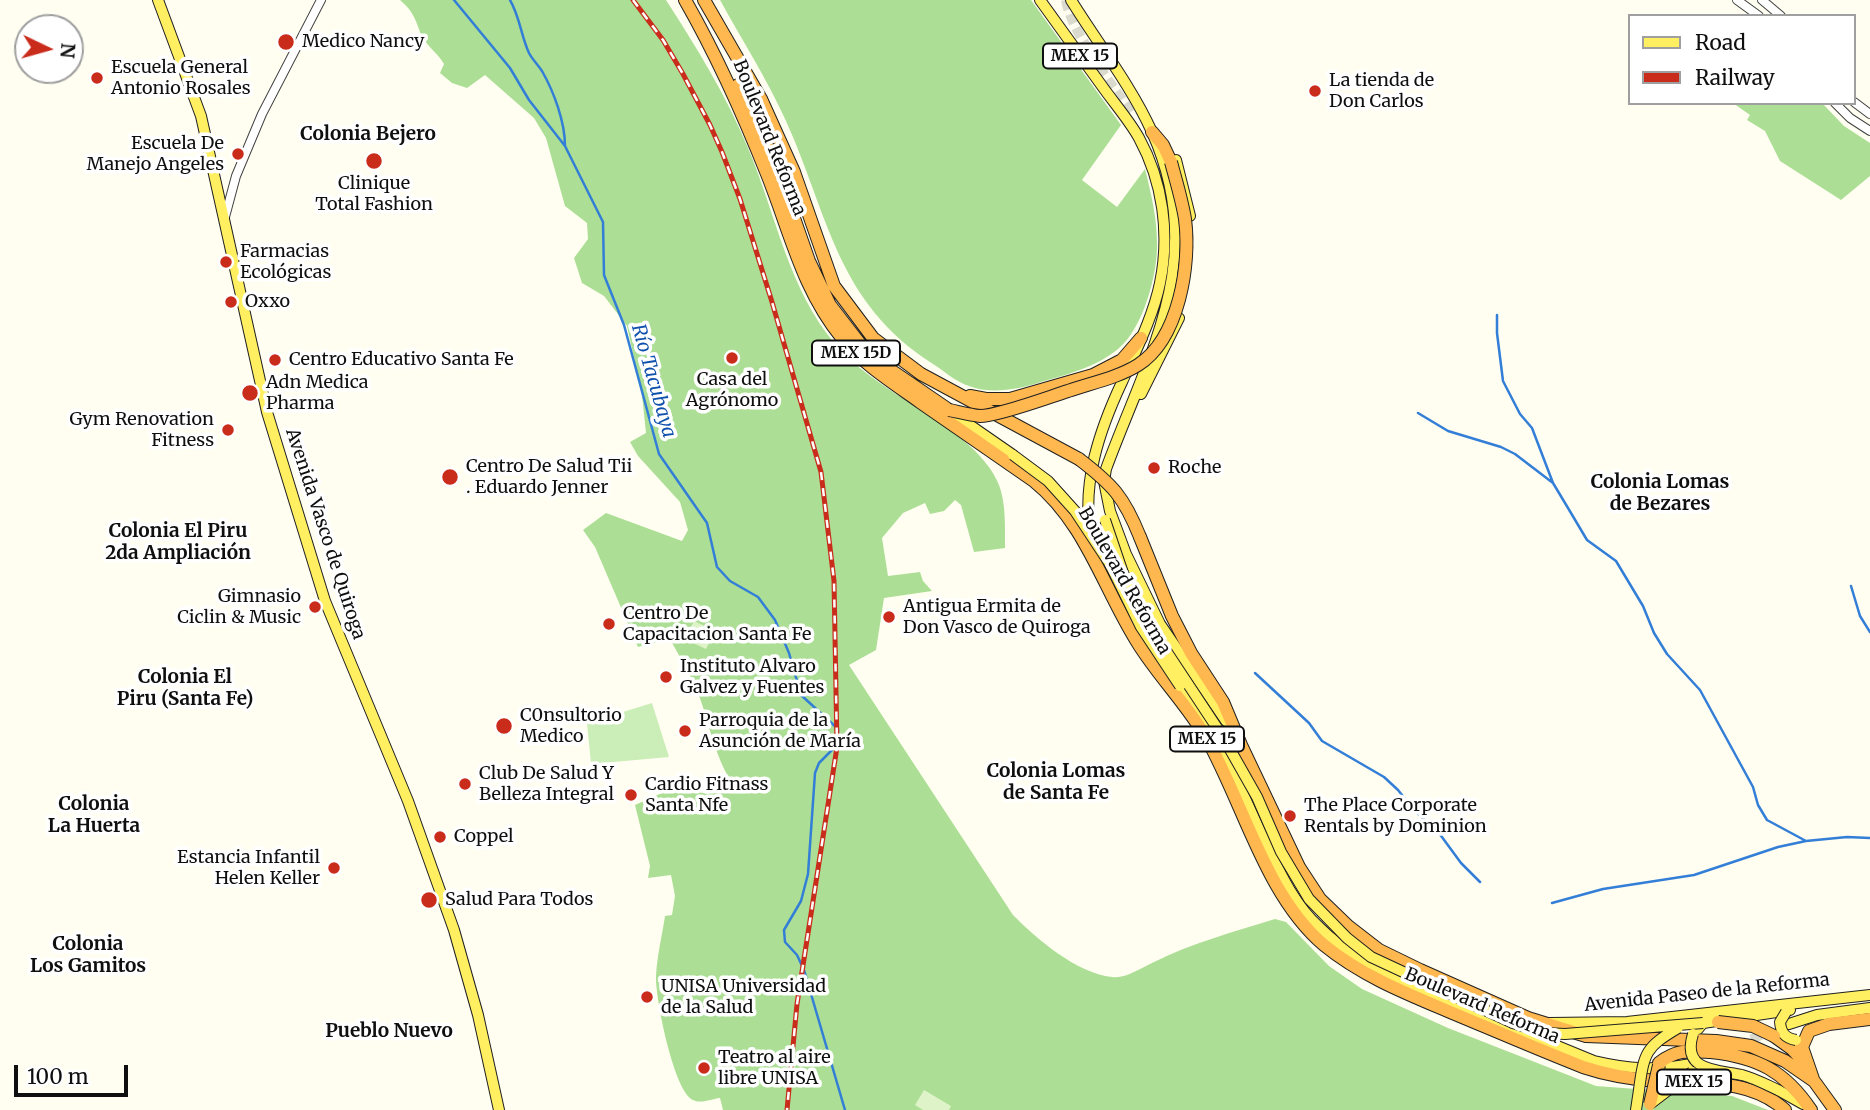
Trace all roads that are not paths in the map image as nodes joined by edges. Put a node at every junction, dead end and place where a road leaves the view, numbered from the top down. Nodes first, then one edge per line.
1 (321, 0) edge
2 (685, 0) edge
3 (704, 0) edge
4 (1040, 0) edge
5 (1737, 0) edge
6 (1762, 0) edge
7 (1072, 1) edge
8 (160, 2) edge
9 (1756, 14) edge
10 (1779, 14) edge
11 (716, 54) junction
12 (1837, 105) edge
13 (1131, 113) tunnel mouth
14 (1144, 116) junction
15 (1870, 131) edge
16 (1152, 132) junction
17 (1139, 138) junction
18 (225, 218) junction
19 (1141, 338) junction
20 (953, 392) junction
21 (949, 410) junction
22 (1128, 410) junction
23 (1104, 481) junction
24 (1101, 572) junction
25 (1241, 746) junction
26 (1870, 995) edge
27 (1812, 1000) junction
28 (1870, 1008) edge
29 (1791, 1010) junction
30 (1870, 1019) edge
31 (1718, 1022) junction
32 (1548, 1023) junction
33 (1703, 1023) junction
34 (1789, 1024) dead end
35 (1680, 1026) junction
36 (1642, 1038) junction
37 (1800, 1038) junction
38 (1713, 1058) dead end
39 (1806, 1063) junction
40 (1659, 1064) junction
41 (1691, 1068) junction
42 (1625, 1077) junction
43 (1814, 1082) junction
44 (1649, 1107) edge
45 (1811, 1109) edge
46 (499, 1110) edge
47 (1636, 1110) edge
48 (1785, 1110) edge
49 (1835, 1110) edge

1 - 18 street
2 - 11 highway, Boulevard Reforma / MEX 15D
3 - 20 highway, Boulevard Reforma / MEX 15D
4 - 17 main road, MEX 15
5 - 9 street
6 - 10 street
7 - 14 main road, MEX 15
8 - 18 main road, Avenida Vasco de Quiroga
11 - 21 highway
11 - 24 highway, Boulevard Reforma / MEX 15D
12 - 15 street
13 - 17 main road
14 - 16 main road, MEX 15
14 - 22 main road
16 - 21 highway, bridge
16 - 22 main road, MEX 15
17 - 19 main road, MEX 15
18 - 46 main road, Avenida Vasco de Quiroga
19 - 20 highway
19 - 24 main road, MEX 15
20 - 25 highway, Boulevard Reforma / MEX 15D, bridge
21 - 41 main road, bridge
22 - 23 main road, MEX 15
23 - 25 main road, MEX 15
23 - 35 main road, bridge
24 - 42 highway, Boulevard Reforma / MEX 15
25 - 32 highway, Boulevard Reforma / MEX 15
26 - 27 main road, Avenida Paseo de la Reforma
27 - 29 main road
27 - 32 main road, Avenida Paseo de la Reforma
28 - 34 main road, Avenida Paseo de la Reforma
29 - 31 main road, bridge
29 - 37 main road, bridge
30 - 37 highway
31 - 33 main road, bridge
31 - 39 highway, bridge
32 - 36 highway, MEX 15
33 - 35 main road, bridge
33 - 45 main road, bridge
35 - 47 main road, bridge
36 - 40 highway
36 - 43 highway, MEX 15
37 - 39 highway
38 - 41 main road
39 - 43 highway
40 - 44 highway, bridge
40 - 45 highway
41 - 42 main road
41 - 44 main road, bridge
42 - 48 highway, MEX 15
43 - 49 highway, MEX 15

